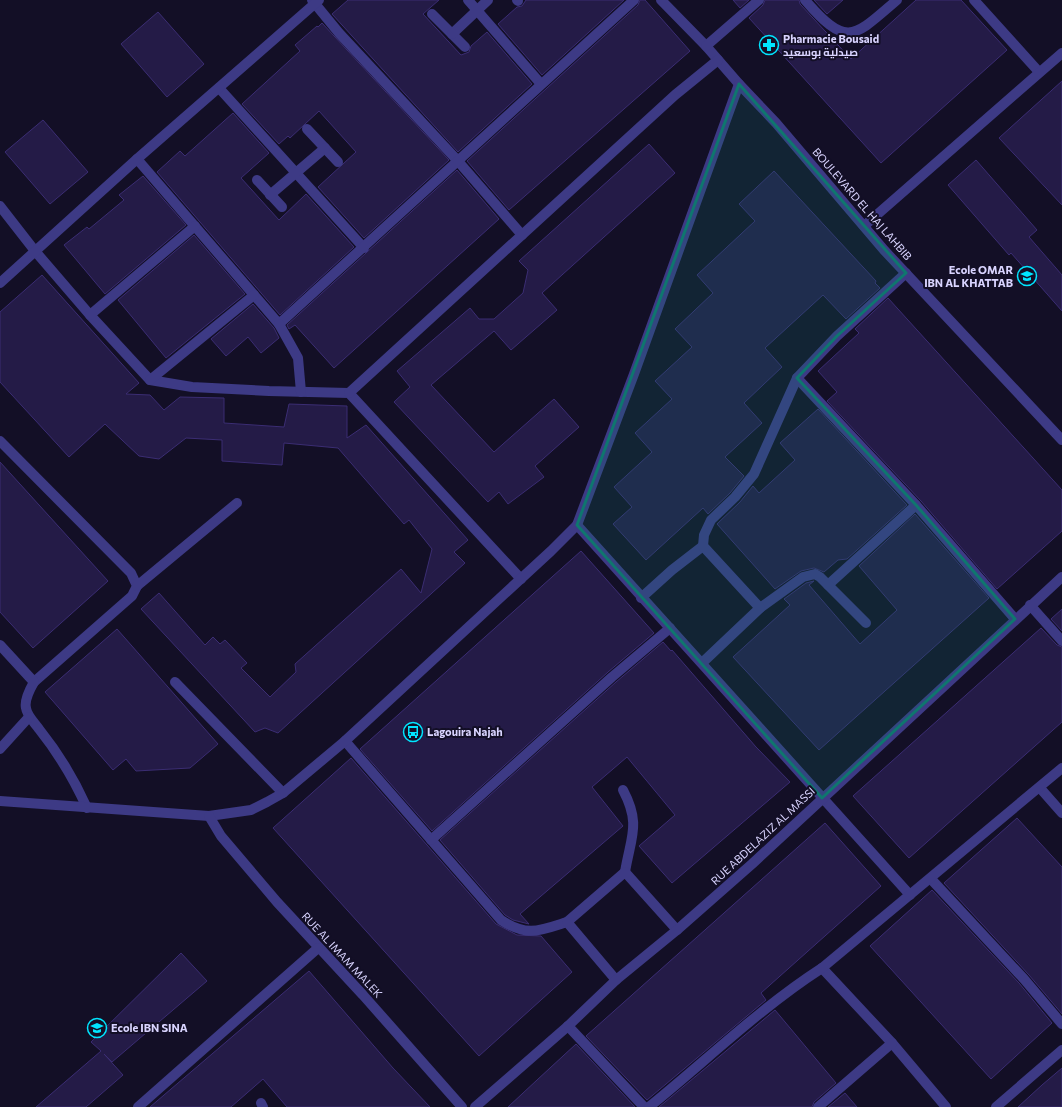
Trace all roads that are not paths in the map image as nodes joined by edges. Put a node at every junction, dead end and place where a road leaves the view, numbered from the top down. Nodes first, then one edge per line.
1 (468, 0) edge
2 (488, 0) edge
3 (634, 0) edge
4 (661, 0) edge
5 (759, 0) edge
6 (805, 0) edge
7 (898, 0) edge
8 (974, 0) edge
9 (315, 1) edge
10 (477, 10) junction
11 (432, 14) dead end
12 (452, 34) junction
13 (706, 46) junction
14 (465, 47) dead end
15 (1062, 53) edge
16 (718, 60) junction
17 (1040, 72) junction
18 (541, 84) junction
19 (739, 84) junction
20 (219, 88) junction
21 (307, 129) dead end
22 (325, 148) junction
23 (137, 159) junction
24 (457, 160) junction
25 (338, 162) dead end
26 (296, 172) junction
27 (257, 180) dead end
28 (270, 194) junction
29 (0, 206) edge
30 (282, 207) dead end
31 (195, 226) junction
32 (864, 226) junction
33 (522, 235) junction
34 (364, 248) junction
35 (35, 251) junction
36 (906, 273) junction
37 (0, 283) edge
38 (254, 295) junction
39 (90, 315) junction
40 (279, 324) junction
41 (797, 378) junction
42 (150, 380) junction
43 (302, 392) junction
44 (349, 393) junction
45 (1062, 440) edge
46 (0, 441) edge
47 (237, 503) dead end
48 (916, 505) junction
49 (577, 525) junction
50 (703, 546) junction
51 (1062, 576) edge
52 (521, 579) junction
53 (828, 585) junction
54 (136, 586) junction
55 (640, 598) junction
56 (1030, 605) junction
57 (760, 608) junction
58 (1015, 619) junction
59 (866, 623) dead end
60 (670, 628) junction
61 (1062, 641) edge
62 (0, 645) edge
63 (702, 663) junction
64 (34, 682) junction
65 (175, 682) dead end
66 (30, 717) junction
67 (345, 741) junction
68 (0, 749) edge
69 (1062, 768) edge
70 (1040, 788) junction
71 (623, 790) dead end
72 (283, 793) junction
73 (822, 798) junction
74 (0, 801) edge
75 (87, 808) junction
76 (1062, 813) edge
77 (209, 816) junction
78 (431, 840) junction
79 (625, 872) junction
80 (931, 879) junction
81 (910, 894) junction
82 (567, 922) junction
83 (677, 930) junction
84 (318, 948) junction
85 (822, 968) junction
86 (616, 980) junction
87 (1062, 1024) edge
88 (568, 1026) junction
89 (892, 1043) junction
90 (1062, 1050) edge
91 (138, 1107) edge
92 (462, 1107) edge
93 (475, 1107) edge
94 (644, 1107) edge
95 (649, 1107) edge
96 (818, 1107) edge
97 (946, 1107) edge
98 (996, 1107) edge

1 - 10 street
2 - 10 street
3 - 18 street
4 - 13 street, BOULEVARD EL HAJ LAHBIB
5 - 13 street
6 - 7 street
8 - 17 street
9 - 20 street
9 - 24 street
10 - 12 street
10 - 18 street
11 - 12 street
12 - 14 street
13 - 16 street, BOULEVARD EL HAJ LAHBIB
15 - 17 street
16 - 19 street, BOULEVARD EL HAJ LAHBIB
16 - 33 street
17 - 32 street
18 - 24 street
19 - 32 street, BOULEVARD EL HAJ LAHBIB
19 - 49 street
20 - 23 street
20 - 26 street
21 - 22 street
22 - 25 street
22 - 26 street
23 - 31 street
23 - 35 street
24 - 33 street
24 - 34 street
26 - 28 street
26 - 34 street
27 - 28 street
28 - 30 street
29 - 35 street
31 - 38 street
31 - 39 street
32 - 36 street, BOULEVARD EL HAJ LAHBIB
33 - 44 street
34 - 40 street
35 - 37 street
35 - 39 street
36 - 41 street
36 - 45 street, BOULEVARD EL HAJ LAHBIB
38 - 40 street
38 - 42 street
39 - 42 street
40 - 43 street
41 - 48 street
41 - 50 street
42 - 43 street
43 - 44 street
44 - 52 street
46 - 54 street
47 - 54 street
48 - 53 street
48 - 58 street
49 - 52 street
49 - 55 street
50 - 55 street
50 - 57 street
51 - 56 street, RUE ABDELAZIZ AL MASSI
52 - 67 street
53 - 57 street
53 - 59 street
54 - 64 street
55 - 60 street
56 - 58 street, RUE ABDELAZIZ AL MASSI
56 - 61 street
57 - 63 street
58 - 73 street, RUE ABDELAZIZ AL MASSI
60 - 63 street
60 - 78 street
62 - 64 street
63 - 73 street
64 - 66 street
65 - 72 street
66 - 68 street
66 - 75 street
67 - 72 street
67 - 78 street
69 - 70 street
70 - 76 street
70 - 80 street
71 - 79 street
72 - 77 street
73 - 81 street
73 - 83 street, RUE ABDELAZIZ AL MASSI
74 - 75 street
75 - 77 street
77 - 84 street, RUE AL IMAM MALEK
78 - 82 street
79 - 82 street
79 - 83 street
80 - 81 street
80 - 87 street
81 - 85 street
82 - 86 street
83 - 86 street, RUE ABDELAZIZ AL MASSI
84 - 91 street
84 - 92 street, RUE AL IMAM MALEK
85 - 89 street
85 - 95 street
86 - 88 street, RUE ABDELAZIZ AL MASSI
88 - 93 street, RUE ABDELAZIZ AL MASSI
88 - 94 street
89 - 96 street
89 - 97 street
90 - 98 street

